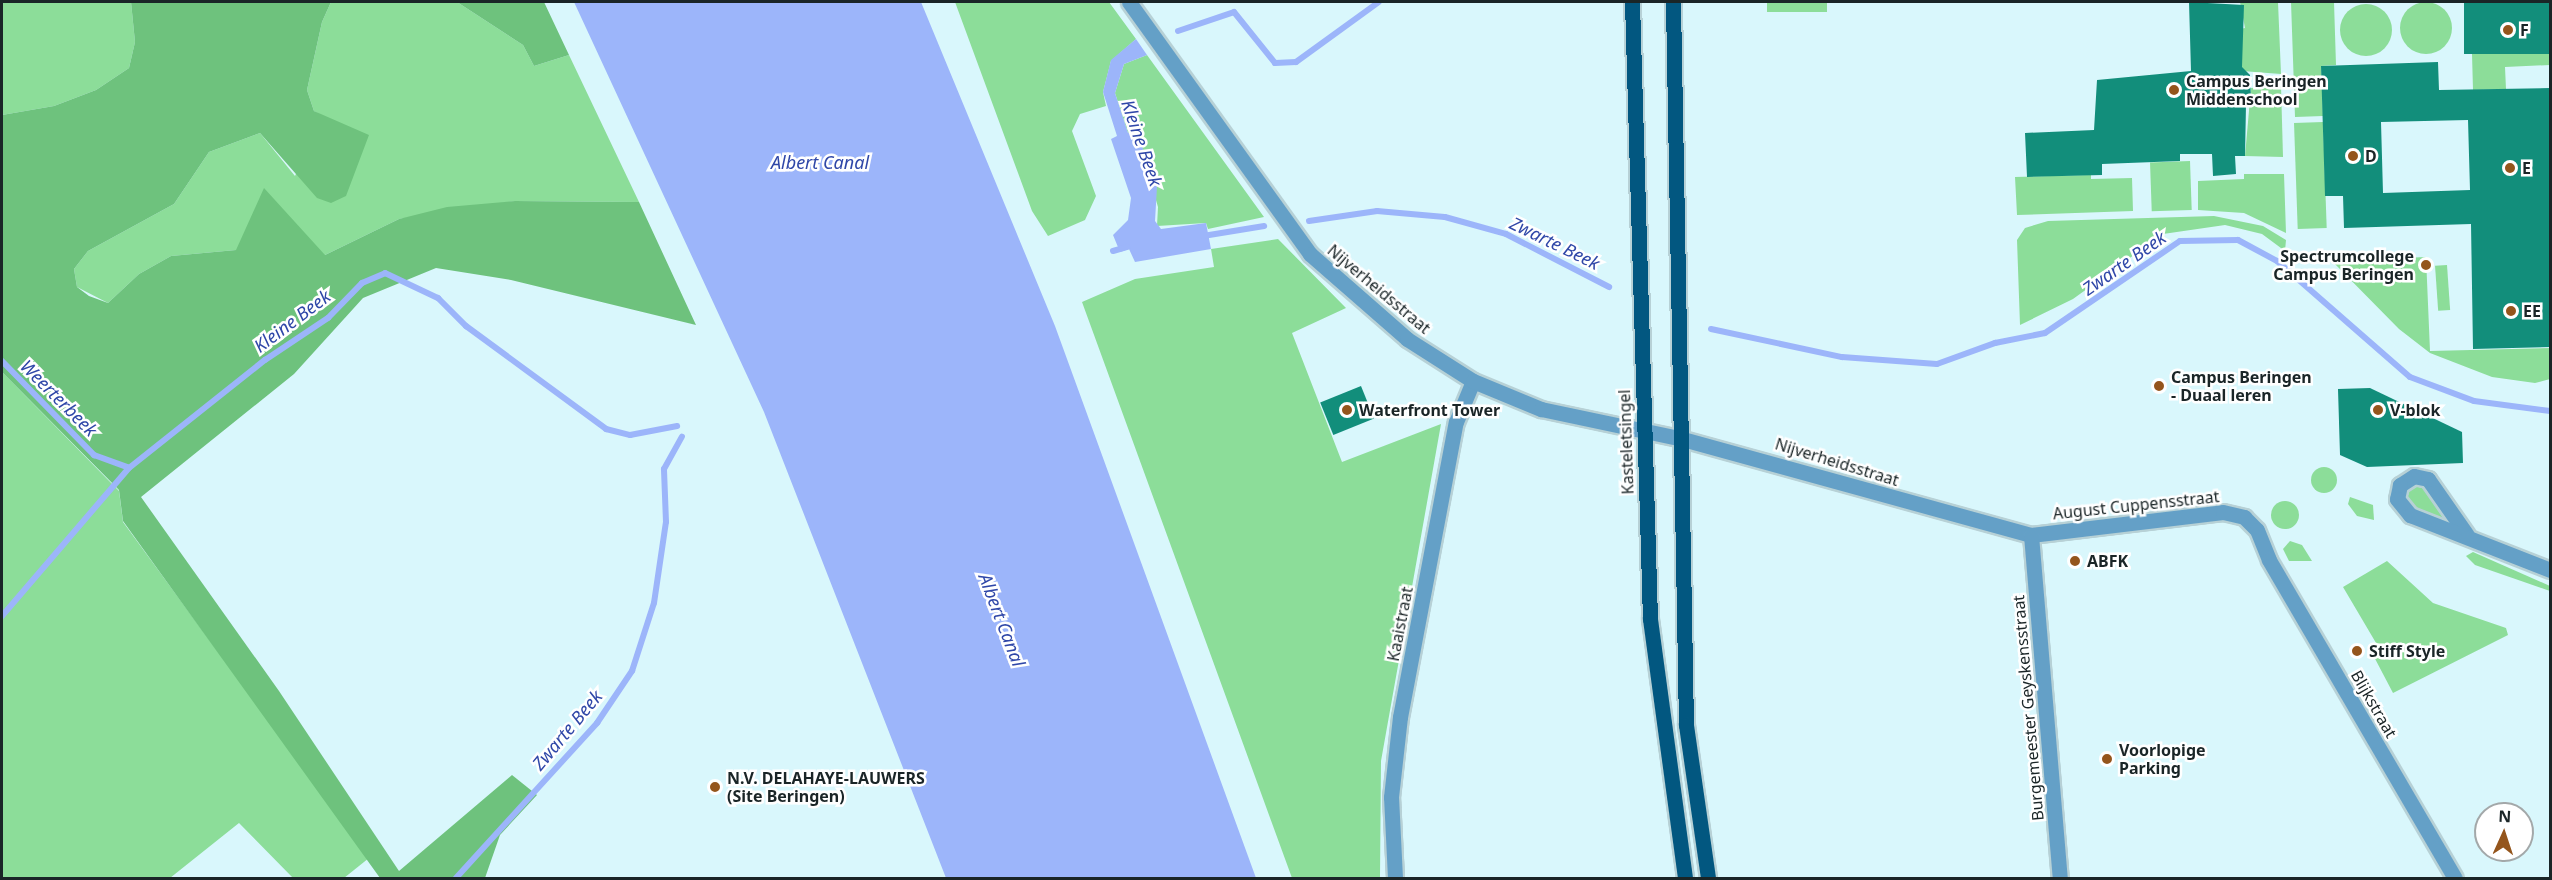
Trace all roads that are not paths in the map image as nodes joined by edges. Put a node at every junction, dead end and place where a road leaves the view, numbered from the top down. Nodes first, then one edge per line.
1 (1129, 2) edge
2 (1632, 2) edge
3 (1673, 2) edge
4 (1473, 381) junction
5 (1644, 432) junction
6 (1679, 438) junction
7 (2031, 535) junction
8 (2467, 535) junction
9 (2263, 547) joint
10 (2550, 570) edge
11 (1395, 879) edge
12 (1685, 879) edge
13 (1708, 879) edge
14 (2060, 879) edge
15 (2455, 879) edge

1 - 4 street, Nijverheidsstraat
2 - 5 main road, Kasteletsingel
3 - 6 main road
4 - 5 street, Nijverheidsstraat
4 - 11 street, Kaaistraat
5 - 6 street, Nijverheidsstraat
5 - 12 main road, Kasteletsingel
6 - 7 street, Nijverheidsstraat
6 - 13 main road
7 - 9 street, August Cuppensstraat
7 - 14 street, Burgemeester Geyskensstraat
8 - 8 street
8 - 10 street
9 - 15 street, Blijkstraat

